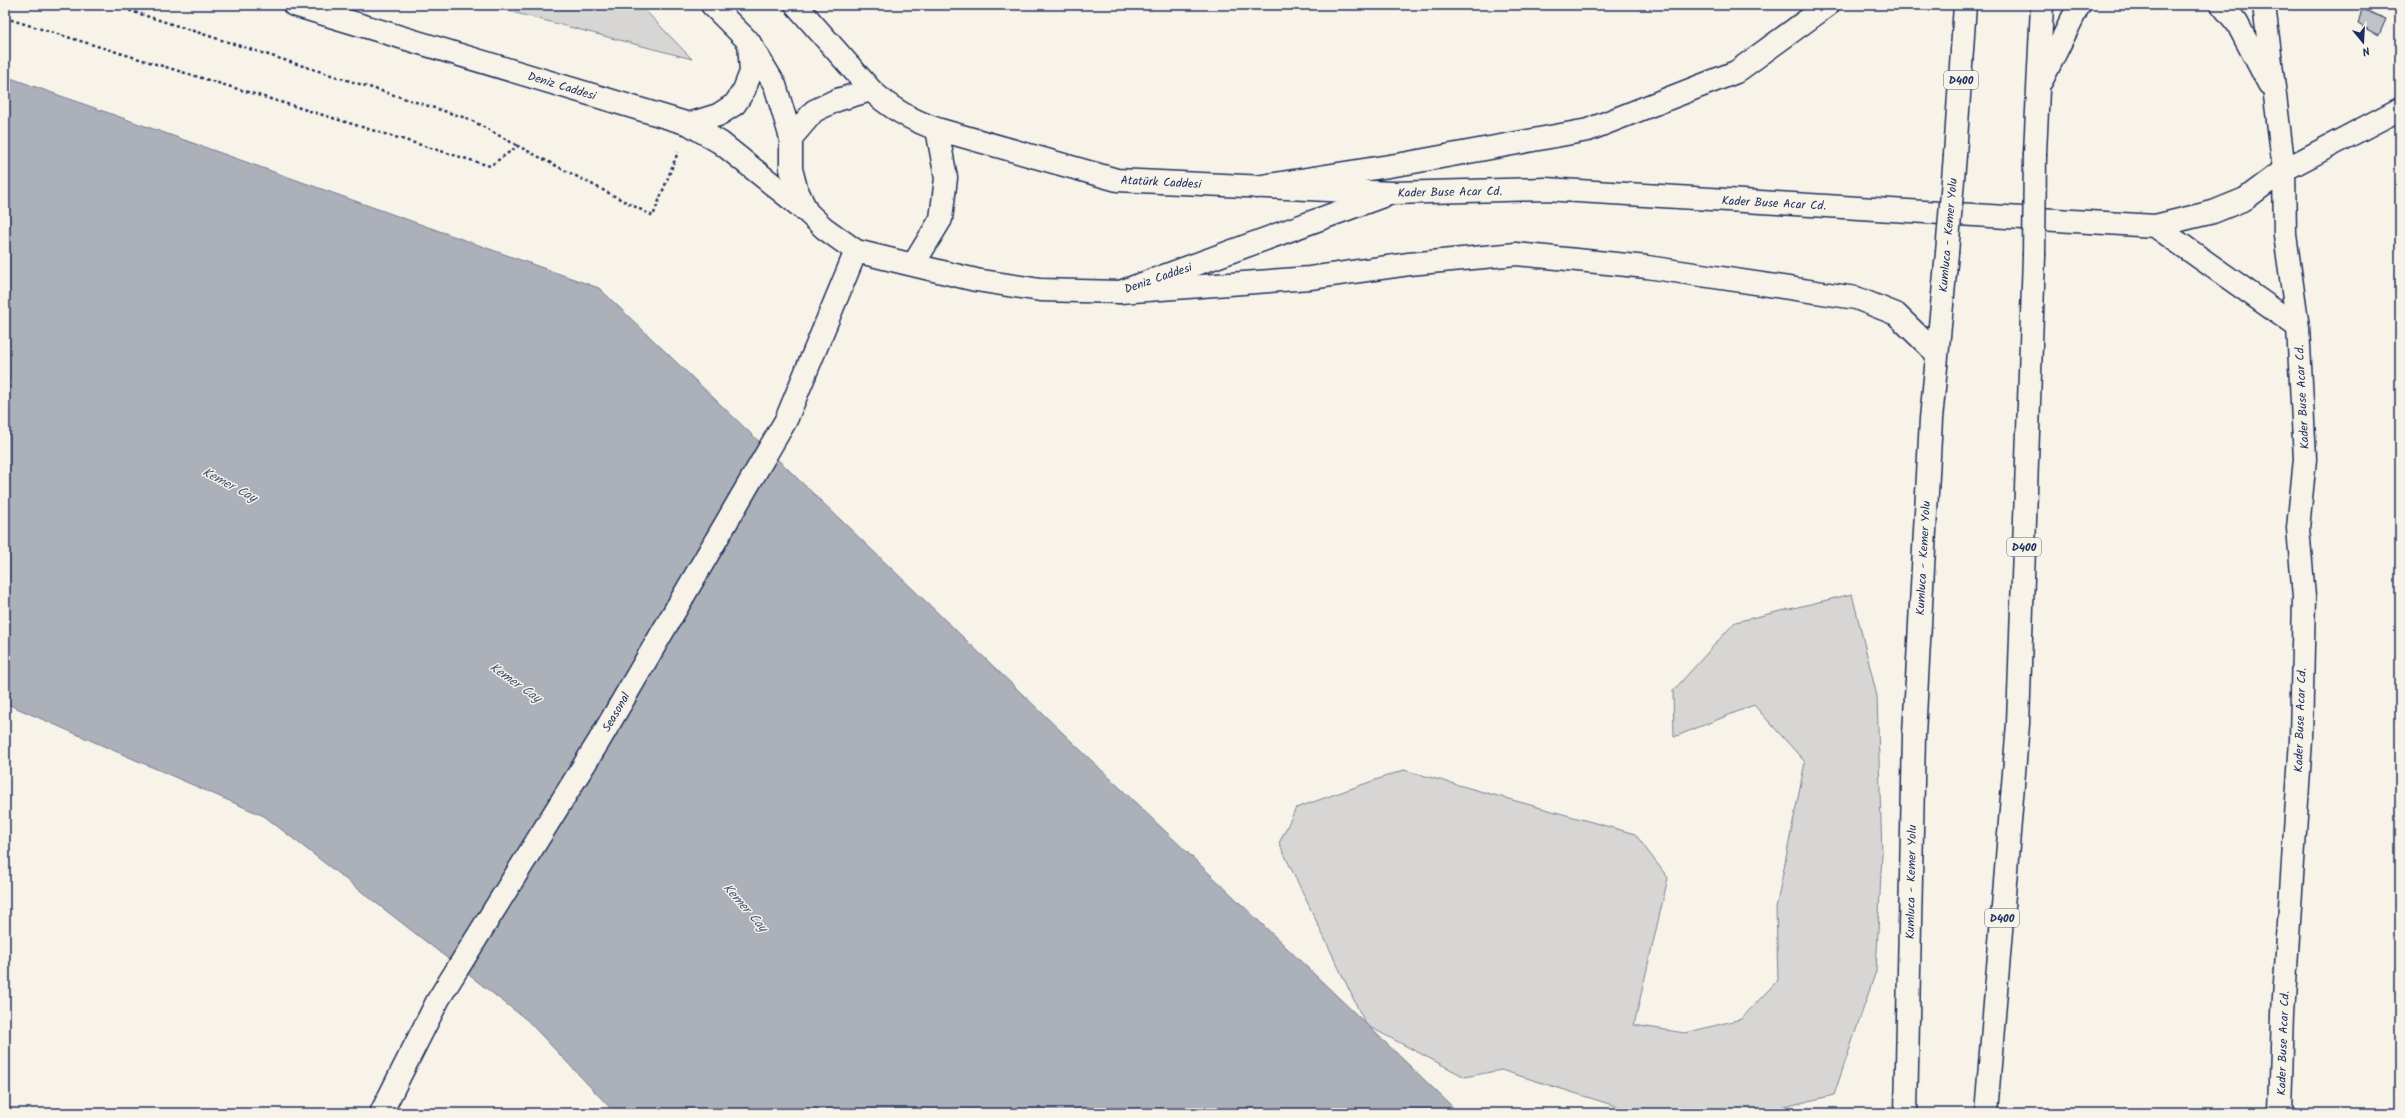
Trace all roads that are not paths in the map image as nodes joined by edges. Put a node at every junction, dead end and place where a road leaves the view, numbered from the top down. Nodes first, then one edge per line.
1 (294, 5) edge
2 (712, 5) edge
3 (796, 5) edge
4 (1828, 5) edge
5 (1965, 5) edge
6 (2042, 5) edge
7 (2079, 5) edge
8 (2222, 5) edge
9 (2264, 5) edge
10 (749, 42) junction
11 (2038, 88) junction
12 (871, 90) junction
13 (2276, 97) junction
14 (2400, 109) edge
15 (689, 124) junction
16 (937, 130) junction
17 (791, 138) junction
18 (2284, 170) junction
19 (1256, 187) junction
20 (1392, 193) junction
21 (807, 212) junction
22 (2155, 226) junction
23 (856, 251) junction
24 (913, 266) junction
25 (1120, 292) junction
26 (2298, 327) junction
27 (1937, 354) junction
28 (381, 1113) edge
29 (1906, 1113) edge
30 (1986, 1113) edge
31 (2280, 1113) edge

1 - 15 main road, Deniz Caddesi
2 - 10 main road
3 - 12 main road, Atatürk Caddesi
4 - 19 main road
5 - 27 main road, Kumluca - Kemer Yolu / D400, bridge
6 - 11 main road, D400
7 - 11 main road
8 - 13 main road
9 - 13 main road
10 - 15 main road
10 - 17 main road
11 - 30 main road, D400, bridge
12 - 16 main road, Atatürk Caddesi
12 - 17 main road
13 - 18 main road
14 - 18 main road
15 - 21 main road, Deniz Caddesi
16 - 19 main road, Atatürk Caddesi
16 - 24 main road
17 - 21 main road
18 - 22 main road, Kader Buse Acar Cd.
18 - 26 main road, Kader Buse Acar Cd.
19 - 20 main road, Atatürk Caddesi
20 - 22 main road, Kader Buse Acar Cd.
20 - 25 main road, Deniz Caddesi
21 - 23 main road, Deniz Caddesi
22 - 26 main road, Kader Buse Acar Cd.
23 - 24 main road, Deniz Caddesi
23 - 28 main road, Seasonal
24 - 25 main road, Deniz Caddesi
25 - 27 main road
26 - 31 main road, Kader Buse Acar Cd.
27 - 29 main road, Kumluca - Kemer Yolu / D400

